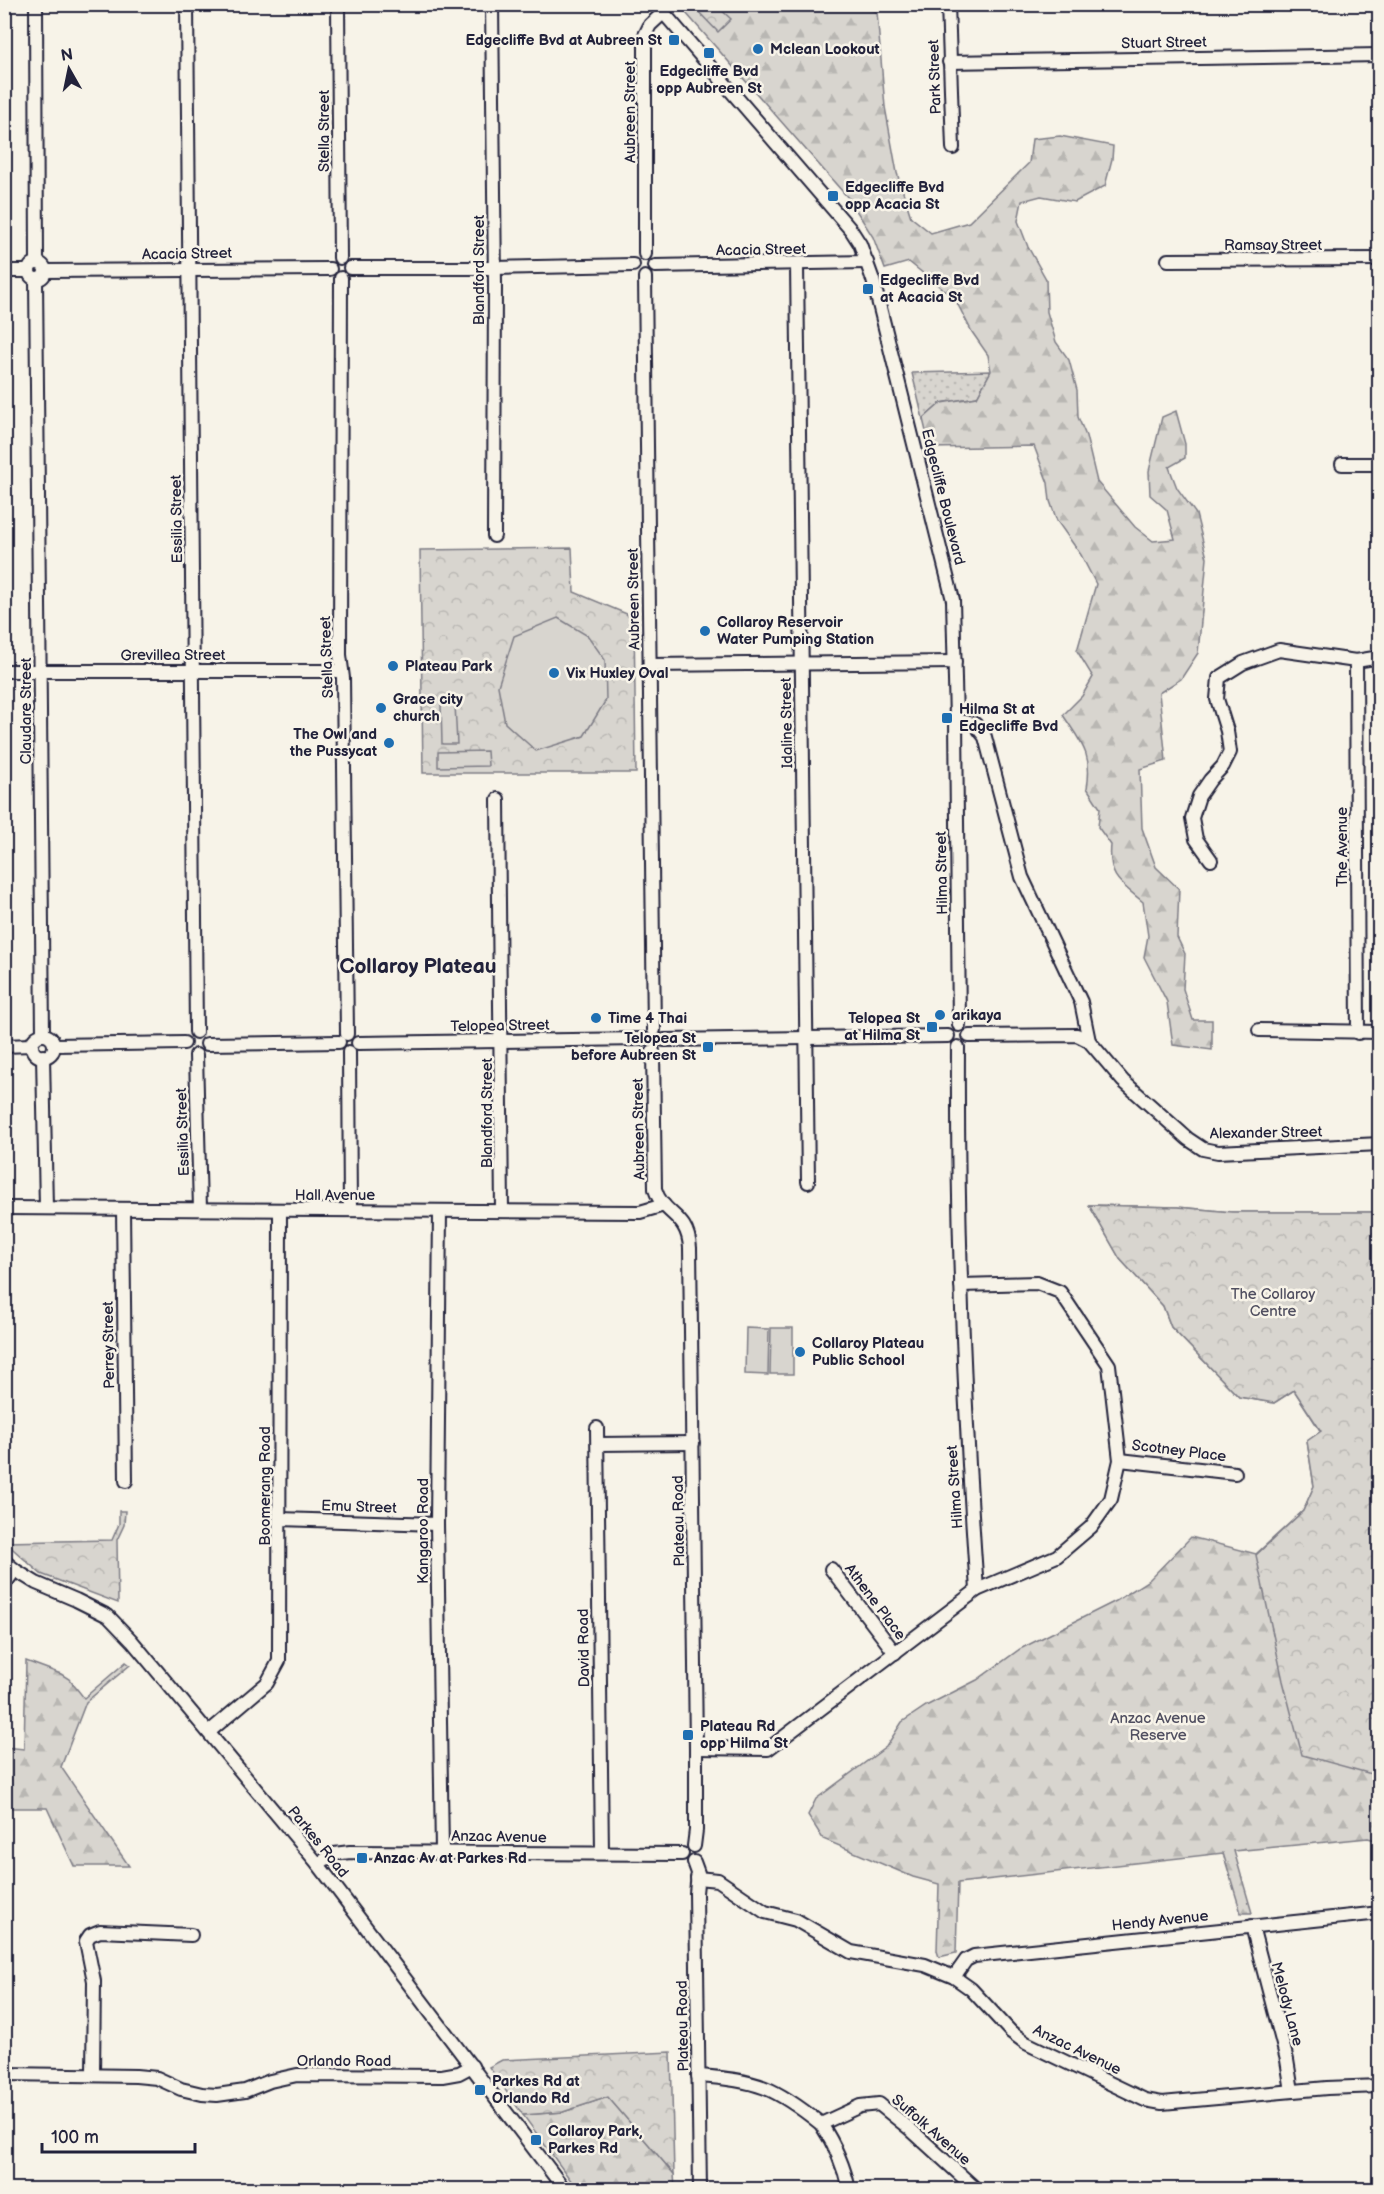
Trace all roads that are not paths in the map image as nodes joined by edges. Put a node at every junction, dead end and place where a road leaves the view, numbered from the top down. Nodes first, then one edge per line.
1 (36, 4) edge
2 (187, 4) edge
3 (338, 4) edge
4 (492, 4) edge
5 (948, 4) edge
6 (660, 9) edge
7 (1380, 55) edge
8 (949, 62) junction
9 (953, 148) dead end
10 (645, 254) junction
11 (340, 258) junction
12 (1380, 259) edge
13 (1167, 260) dead end
14 (867, 262) junction
15 (633, 265) junction
16 (797, 265) junction
17 (655, 266) junction
18 (350, 268) junction
19 (494, 268) junction
20 (189, 269) junction
21 (330, 269) junction
22 (4, 271) edge
23 (37, 271) junction
24 (645, 276) junction
25 (340, 278) junction
26 (1342, 464) dead end
27 (1380, 464) edge
28 (494, 536) dead end
29 (1380, 657) edge
30 (1356, 661) junction
31 (955, 662) junction
32 (801, 663) junction
33 (650, 664) junction
34 (193, 670) junction
35 (4, 671) edge
36 (41, 671) junction
37 (342, 671) junction
38 (956, 720) junction
39 (498, 800) dead end
40 (1211, 860) dead end
41 (959, 1025) junction
42 (654, 1030) junction
43 (1259, 1030) dead end
44 (196, 1032) junction
45 (1380, 1032) edge
46 (1358, 1033) junction
47 (43, 1035) junction
48 (948, 1036) junction
49 (969, 1036) junction
50 (343, 1038) junction
51 (806, 1038) junction
52 (643, 1039) junction
53 (664, 1040) junction
54 (501, 1041) junction
55 (1089, 1041) junction
56 (184, 1043) junction
57 (207, 1044) junction
58 (32, 1045) junction
59 (54, 1045) junction
60 (4, 1046) edge
61 (353, 1047) junction
62 (958, 1047) junction
63 (653, 1051) junction
64 (196, 1055) junction
65 (43, 1056) junction
66 (1380, 1144) edge
67 (808, 1182) dead end
68 (664, 1205) junction
69 (4, 1208) edge
70 (46, 1208) junction
71 (123, 1209) junction
72 (200, 1209) junction
73 (280, 1210) junction
74 (350, 1210) junction
75 (440, 1211) junction
76 (502, 1211) junction
77 (961, 1285) junction
78 (597, 1428) dead end
79 (598, 1443) junction
80 (693, 1443) junction
81 (1120, 1460) junction
82 (1235, 1473) dead end
83 (126, 1481) dead end
84 (280, 1519) junction
85 (437, 1524) junction
86 (4, 1561) edge
87 (831, 1569) dead end
88 (15, 1570) junction
89 (4, 1585) edge
90 (977, 1590) junction
91 (895, 1653) junction
92 (208, 1732) junction
93 (696, 1748) junction
94 (694, 1846) junction
95 (442, 1851) junction
96 (602, 1853) junction
97 (682, 1854) junction
98 (694, 1862) junction
99 (318, 1864) junction
100 (697, 1878) junction
101 (1380, 1913) edge
102 (1252, 1926) junction
103 (191, 1935) dead end
104 (954, 1977) junction
105 (472, 2066) junction
106 (4, 2074) edge
107 (93, 2074) junction
108 (698, 2076) junction
109 (1380, 2086) edge
110 (1292, 2091) junction
111 (821, 2124) junction
112 (565, 2190) edge
113 (700, 2190) edge
114 (849, 2190) edge
115 (977, 2190) edge

1 - 23 street, Claudare Street
2 - 20 street, Essilia Street
3 - 11 street, Stella Street
4 - 19 street, Blandford Street
5 - 8 street, Park Street
6 - 10 street, Aubreen Street
6 - 14 street, Edgecliffe Boulevard
7 - 8 street, Stuart Street
8 - 9 street, Park Street
10 - 15 street
10 - 17 street
11 - 18 street
11 - 21 street
12 - 13 street, Ramsay Street
14 - 16 street, Acacia Street
14 - 31 street, Edgecliffe Boulevard
15 - 19 street
15 - 24 street
16 - 17 street, Acacia Street
16 - 32 street, Idaline Street
17 - 24 street
18 - 19 street
18 - 25 street
19 - 28 street, Blandford Street
20 - 21 street, Acacia Street
20 - 23 street, Acacia Street
20 - 34 street, Essilia Street
21 - 25 street
22 - 23 street, Acacia Street
23 - 36 street, Claudare Street
24 - 33 street, Aubreen Street
25 - 37 street, Stella Street
26 - 27 street
29 - 30 street
30 - 40 street
30 - 46 street, The Avenue
31 - 32 street
31 - 38 street, Edgecliffe Boulevard
32 - 33 street
32 - 51 street, Idaline Street
33 - 42 street, Aubreen Street
34 - 36 street, Grevillea Street
34 - 37 street, Grevillea Street
34 - 44 street, Essilia Street
35 - 36 street, Grevillea Street
36 - 47 street, Claudare Street
37 - 50 street, Stella Street
38 - 41 street, Hilma Street
38 - 55 street
39 - 54 street, Blandford Street
41 - 48 street
41 - 49 street
42 - 52 street
42 - 53 street
43 - 46 street
44 - 56 street
44 - 57 street
45 - 46 street
47 - 58 street
47 - 59 street
48 - 51 street
48 - 62 street
49 - 55 street
49 - 62 street
50 - 57 street
50 - 61 street
51 - 53 street
51 - 67 street, Idaline Street
52 - 54 street, Telopea Street
52 - 63 street
53 - 63 street
54 - 61 street, Telopea Street
54 - 76 street, Blandford Street
55 - 66 street, Alexander Street
56 - 59 street
56 - 64 street
57 - 64 street
58 - 60 street
58 - 65 street
59 - 65 street
61 - 74 street
62 - 77 street, Hilma Street
63 - 68 street, Aubreen Street
64 - 72 street, Essilia Street
65 - 70 street
68 - 76 street, Hall Avenue
68 - 80 street, Plateau Road
69 - 70 street, Hall Avenue
70 - 71 street, Hall Avenue
71 - 72 street, Hall Avenue
71 - 83 street, Perrey Street
72 - 73 street, Hall Avenue
73 - 74 street, Hall Avenue
73 - 84 street, Boomerang Road
74 - 75 street, Hall Avenue
75 - 76 street, Hall Avenue
75 - 85 street, Kangaroo Road
77 - 81 street
77 - 90 street, Hilma Street
78 - 79 street, David Road
79 - 80 street
79 - 96 street, David Road
80 - 93 street, Plateau Road
81 - 82 street, Scotney Place
81 - 90 street
84 - 85 street, Emu Street
84 - 92 street, Boomerang Road
85 - 95 street, Kangaroo Road
86 - 88 street, Parkes Road
87 - 91 street, Athene Place
88 - 89 street
88 - 92 street, Parkes Road
90 - 91 street
91 - 93 street
92 - 99 street, Parkes Road
93 - 94 street, Plateau Road
94 - 97 street
94 - 98 street
95 - 96 street, Anzac Avenue
95 - 99 street, Anzac Avenue
96 - 97 street, Anzac Avenue
97 - 98 street
98 - 100 street, Plateau Road
99 - 105 street, Parkes Road
100 - 104 street, Anzac Avenue
100 - 108 street, Plateau Road
101 - 102 street, Hendy Avenue
102 - 104 street, Hendy Avenue
102 - 110 street, Melody Lane
103 - 107 street
104 - 110 street, Anzac Avenue
105 - 107 street, Orlando Road
105 - 112 street, Parkes Road
106 - 107 street, Orlando Road
108 - 111 street
108 - 113 street, Plateau Road
109 - 110 street, Anzac Avenue
111 - 114 street
111 - 115 street, Suffolk Avenue

